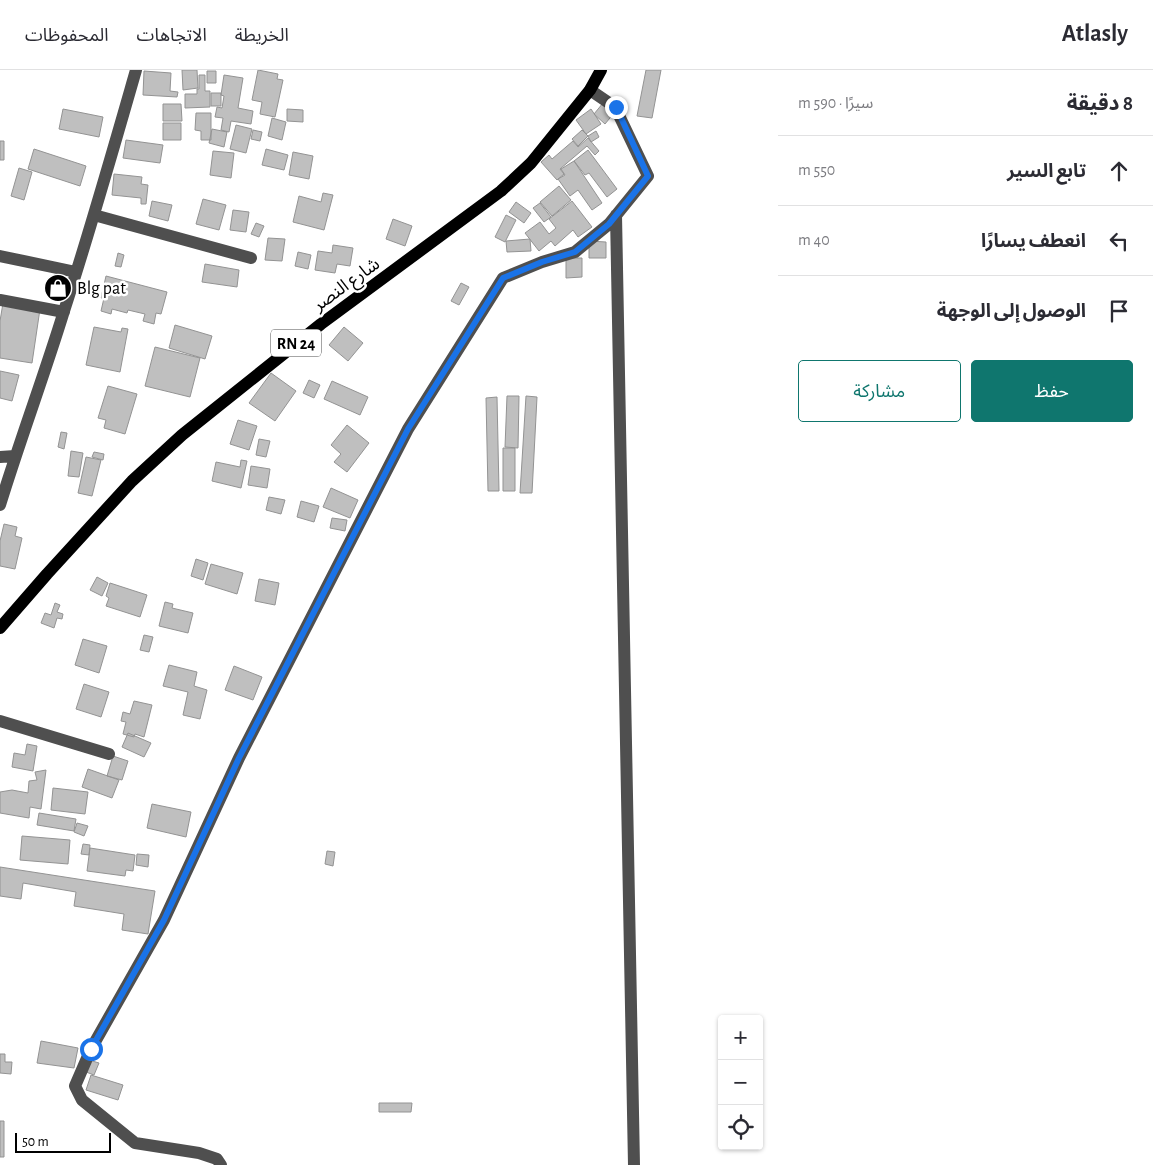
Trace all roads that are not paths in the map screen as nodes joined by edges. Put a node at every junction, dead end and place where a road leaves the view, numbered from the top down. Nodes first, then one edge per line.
1 (136, 70) edge
2 (600, 70) edge
3 (590, 90) junction
4 (94, 215) junction
5 (616, 215) junction
6 (0, 256) edge
7 (251, 258) dead end
8 (76, 272) junction
9 (0, 300) edge
10 (64, 312) junction
11 (15, 456) junction
12 (0, 457) edge
13 (0, 505) edge
14 (0, 628) edge
15 (0, 721) edge
16 (109, 754) dead end
17 (221, 1165) edge
18 (634, 1165) edge

1 - 4 street
2 - 3 main road, شارع النصر / RN 24
3 - 5 street
3 - 14 main road, شارع النصر / RN 24
4 - 7 street
4 - 8 street
5 - 17 street
5 - 18 street
6 - 8 street
8 - 10 street
9 - 10 street
10 - 11 street
11 - 12 street
11 - 13 street
15 - 16 street

